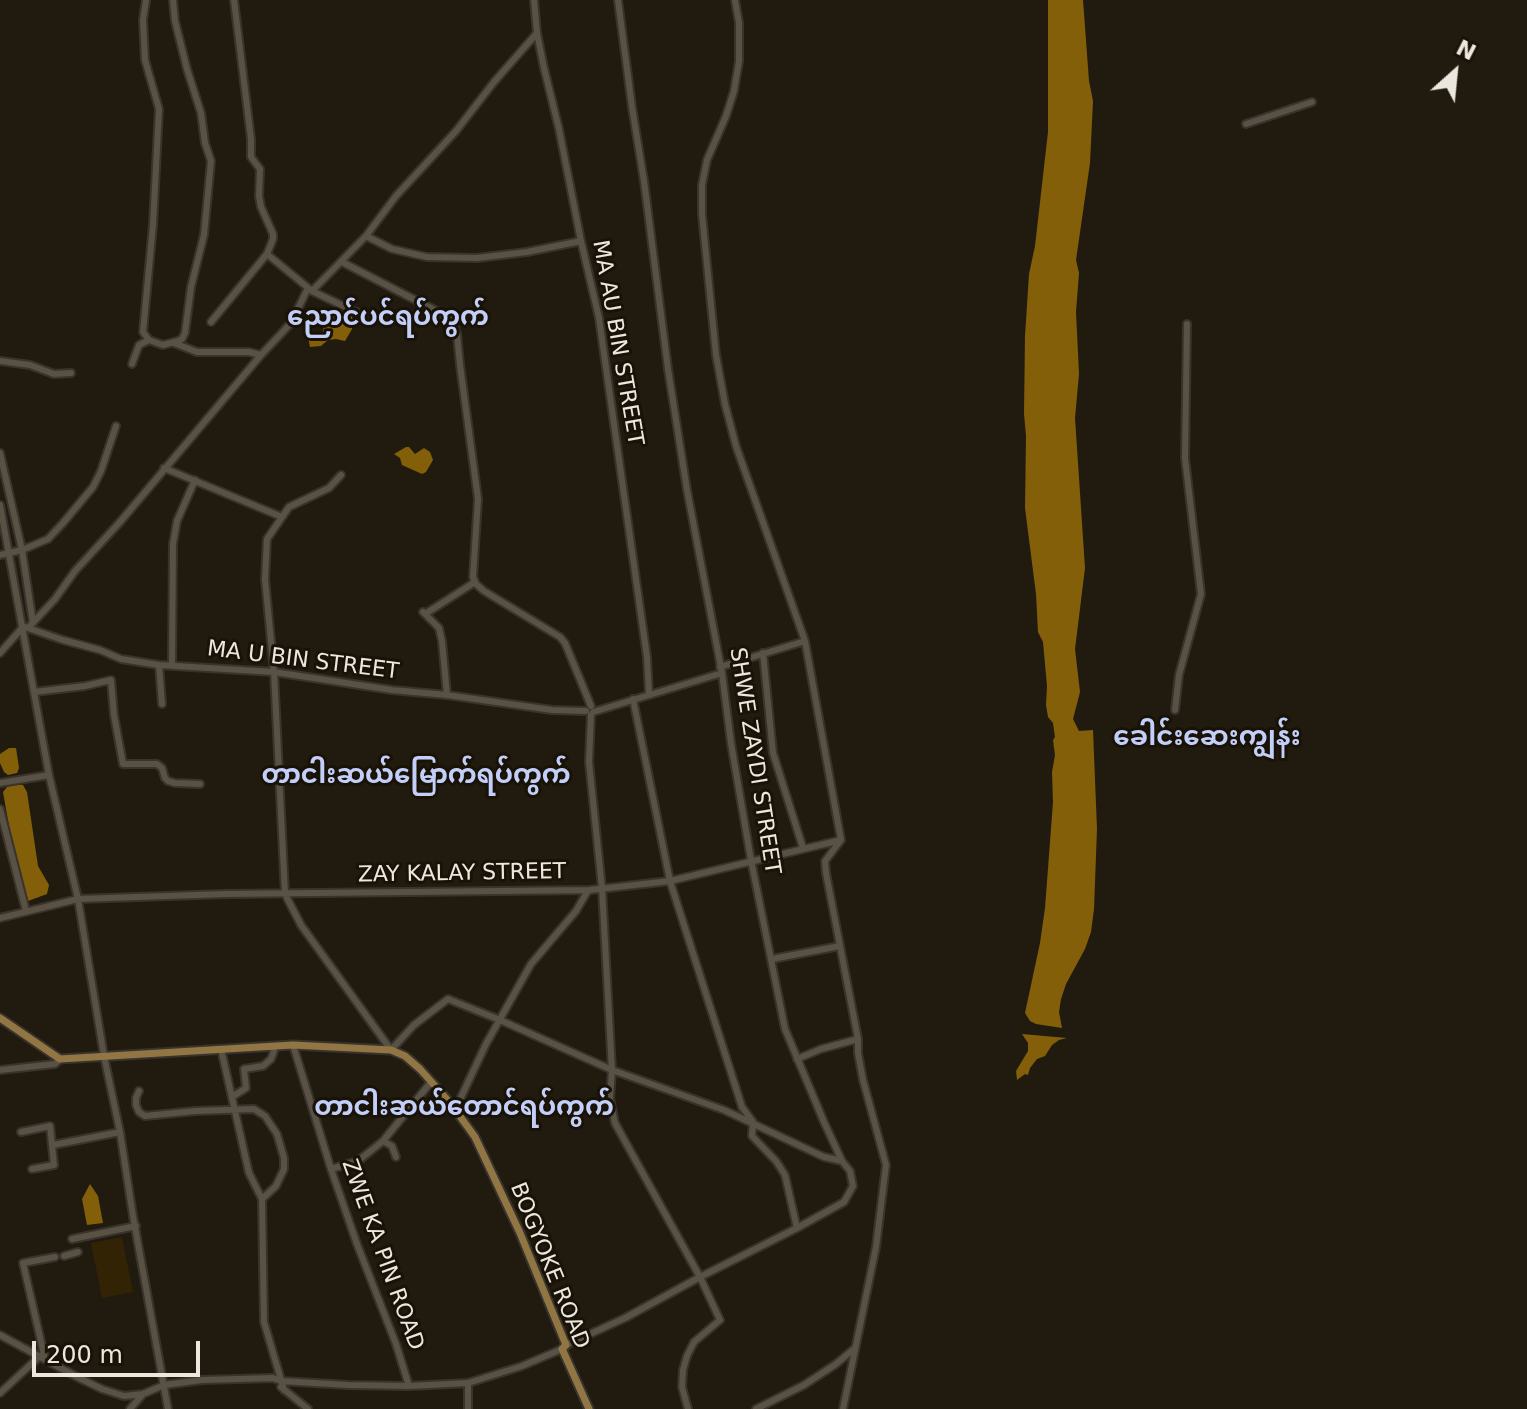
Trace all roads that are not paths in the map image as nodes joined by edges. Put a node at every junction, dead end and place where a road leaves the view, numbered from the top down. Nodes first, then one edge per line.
1 (146, 0) edge
2 (173, 0) edge
3 (234, 0) edge
4 (534, 0) edge
5 (618, 0) edge
6 (735, 0) edge
7 (537, 33) junction
8 (1312, 102) dead end
9 (1246, 124) dead end
10 (366, 236) junction
11 (581, 241) junction
12 (267, 254) junction
13 (342, 262) junction
14 (310, 289) junction
15 (358, 313) dead end
16 (211, 322) dead end
17 (1187, 324) dead end
18 (149, 340) junction
19 (174, 343) junction
20 (261, 355) junction
21 (0, 361) edge
22 (132, 364) dead end
23 (71, 373) dead end
24 (116, 426) dead end
25 (0, 453) edge
26 (164, 468) junction
27 (341, 475) dead end
28 (195, 480) junction
29 (0, 505) edge
30 (282, 517) junction
31 (22, 550) junction
32 (10, 554) junction
33 (0, 555) edge
34 (475, 582) junction
35 (26, 626) junction
36 (805, 641) junction
37 (0, 653) edge
38 (763, 653) junction
39 (159, 665) junction
40 (172, 665) junction
41 (721, 670) junction
42 (274, 672) junction
43 (34, 692) junction
44 (649, 694) junction
45 (447, 695) junction
46 (633, 699) junction
47 (162, 704) dead end
48 (1175, 710) dead end
49 (590, 711) junction
50 (49, 775) junction
51 (0, 783) edge
52 (200, 784) dead end
53 (0, 809) edge
54 (841, 840) junction
55 (803, 848) junction
56 (751, 860) junction
57 (670, 881) junction
58 (602, 888) junction
59 (590, 890) junction
60 (285, 894) junction
61 (78, 899) junction
62 (26, 911) junction
63 (0, 918) edge
64 (840, 946) junction
65 (772, 959) junction
66 (0, 1018) edge
67 (500, 1020) junction
68 (858, 1039) junction
69 (293, 1045) junction
70 (272, 1046) junction
71 (221, 1049) junction
72 (391, 1050) junction
73 (104, 1056) junction
74 (60, 1059) junction
75 (797, 1059) junction
76 (0, 1070) edge
77 (612, 1070) junction
78 (431, 1082) junction
79 (139, 1091) dead end
80 (232, 1097) junction
81 (235, 1110) junction
82 (455, 1110) junction
83 (753, 1122) junction
84 (21, 1132) dead end
85 (120, 1132) junction
86 (383, 1141) junction
87 (53, 1145) junction
88 (396, 1157) dead end
89 (842, 1161) junction
90 (32, 1169) dead end
91 (331, 1169) junction
92 (262, 1199) junction
93 (136, 1226) junction
94 (797, 1228) junction
95 (72, 1239) dead end
96 (78, 1252) dead end
97 (64, 1256) dead end
98 (55, 1257) dead end
99 (700, 1277) junction
100 (0, 1335) edge
101 (564, 1347) junction
102 (856, 1347) junction
103 (43, 1358) junction
104 (277, 1380) junction
105 (468, 1383) junction
106 (164, 1385) junction
107 (409, 1386) junction
108 (0, 1393) edge
109 (143, 1394) junction
110 (130, 1409) edge
111 (168, 1409) edge
112 (308, 1409) edge
113 (468, 1409) edge
114 (589, 1409) edge
115 (688, 1409) edge
116 (756, 1409) edge
117 (843, 1409) edge

1 - 18 street
2 - 19 street
3 - 12 street
4 - 7 street, MA AU BIN STREET
5 - 41 street, SHWE ZAYDI STREET
6 - 36 street
7 - 10 street
7 - 11 street, MA AU BIN STREET
8 - 9 street
10 - 11 street
10 - 13 street
11 - 44 street, MA AU BIN STREET
12 - 14 street
12 - 16 street
13 - 14 street
13 - 34 street
14 - 15 street
14 - 20 street
17 - 48 street
18 - 19 street
18 - 22 street
19 - 20 street
20 - 26 street
21 - 23 street
24 - 31 street
25 - 31 street
26 - 28 street
26 - 35 street
27 - 30 street
28 - 30 street
28 - 40 street
29 - 32 street
30 - 42 street
31 - 32 street
31 - 35 street
32 - 33 street
32 - 35 street
34 - 45 street
34 - 49 street
35 - 37 street
35 - 39 street, MA U BIN STREET
35 - 43 street
36 - 38 street, MA U BIN STREET
36 - 54 street
38 - 41 street, MA U BIN STREET
38 - 55 street
39 - 40 street, MA U BIN STREET
39 - 47 street
40 - 42 street, MA U BIN STREET
41 - 44 street, MA U BIN STREET
41 - 56 street, SHWE ZAYDI STREET
42 - 45 street, MA U BIN STREET
42 - 60 street
43 - 50 street
43 - 52 street
44 - 46 street, MA U BIN STREET
45 - 49 street, MA U BIN STREET
46 - 49 street, MA U BIN STREET
46 - 57 street
49 - 58 street
50 - 51 street
50 - 61 street
53 - 62 street
54 - 55 street, ZAY KALAY STREET
54 - 64 street
55 - 56 street, ZAY KALAY STREET
56 - 57 street, ZAY KALAY STREET
56 - 65 street, SHWE ZAYDI STREET
57 - 58 street, ZAY KALAY STREET
57 - 83 street
58 - 59 street, ZAY KALAY STREET
58 - 77 street
59 - 60 street, ZAY KALAY STREET
59 - 67 street
60 - 61 street, ZAY KALAY STREET
60 - 72 street
61 - 62 street, ZAY KALAY STREET
61 - 73 street
62 - 63 street, ZAY KALAY STREET
64 - 65 street
64 - 68 street
65 - 75 street, SHWE ZAYDI STREET
66 - 74 main road
67 - 72 street
67 - 77 street
67 - 82 street
68 - 75 street
68 - 102 street
69 - 70 main road
69 - 72 main road
69 - 91 street, ZWE KA PIN ROAD
70 - 71 main road
70 - 80 street
71 - 73 main road
71 - 80 street
72 - 78 main road, BOGYOKE ROAD
73 - 74 main road
73 - 85 street
74 - 76 street
75 - 89 street, SHWE ZAYDI STREET
77 - 83 street
77 - 99 street
78 - 82 main road, BOGYOKE ROAD
78 - 86 street
79 - 81 street
80 - 81 street
81 - 92 street
81 - 92 street
82 - 101 main road, BOGYOKE ROAD
83 - 89 street
83 - 94 street
84 - 87 street
85 - 87 street
85 - 93 street
86 - 88 street
86 - 91 street
87 - 90 street
89 - 94 street, SHWE ZAYDI STREET
91 - 107 street, ZWE KA PIN ROAD
92 - 104 street
93 - 95 street
93 - 106 street
94 - 99 street, SHWE ZAYDI STREET
96 - 97 street
98 - 103 street
99 - 101 street, SHWE ZAYDI STREET
99 - 115 street
100 - 103 street
101 - 105 street, SHWE ZAYDI STREET
101 - 114 main road, BOGYOKE ROAD
102 - 116 street
102 - 117 street
103 - 108 street
103 - 109 street
104 - 106 street, SHWE ZAYDI STREET
104 - 107 street, SHWE ZAYDI STREET
104 - 112 street
105 - 107 street, SHWE ZAYDI STREET
105 - 113 street
106 - 109 street, SHWE ZAYDI STREET
106 - 111 street
109 - 110 street

